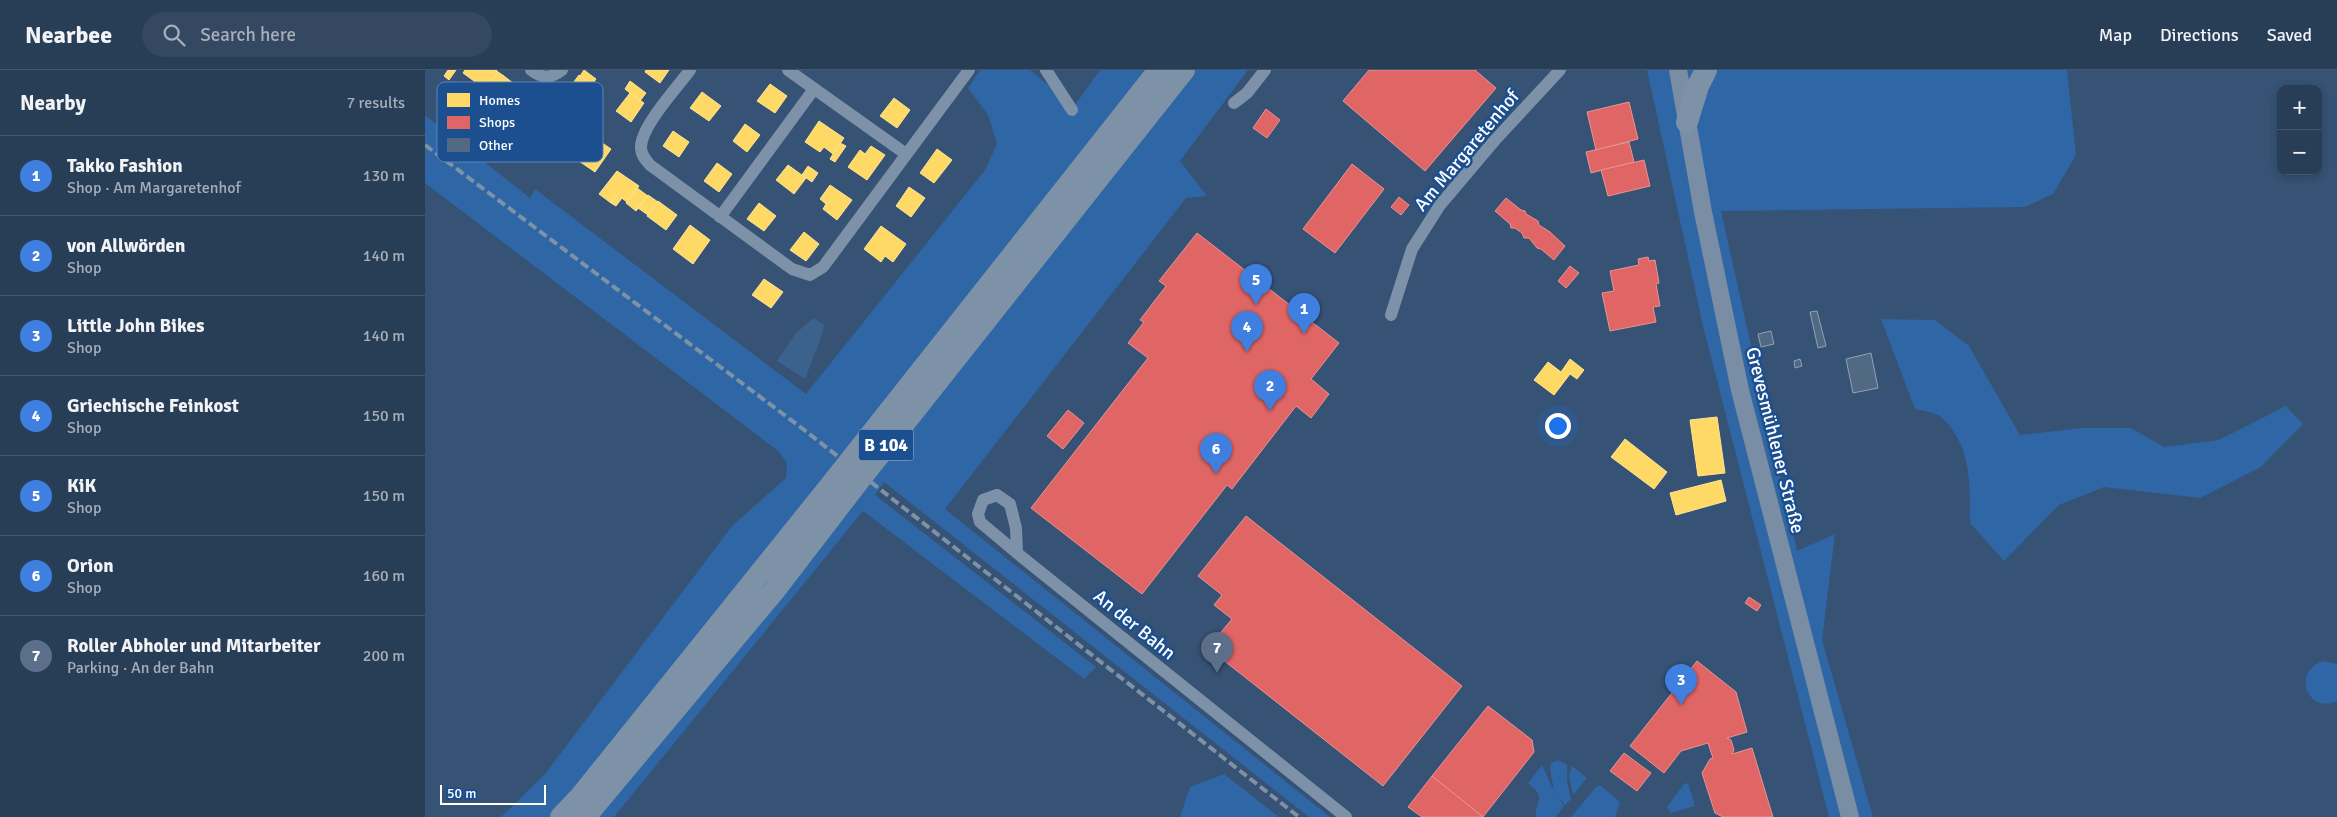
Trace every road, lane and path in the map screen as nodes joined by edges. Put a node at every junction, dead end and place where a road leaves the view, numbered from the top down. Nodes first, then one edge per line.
1 (531, 70) edge
2 (562, 70) edge
3 (691, 70) edge
4 (788, 70) edge
5 (969, 70) edge
6 (1046, 70) edge
7 (1159, 70) edge
8 (1184, 70) edge
9 (1265, 70) edge
10 (1560, 70) edge
11 (1677, 70) edge
12 (1706, 70) edge
13 (814, 89) junction
14 (1234, 103) dead end
15 (1072, 110) dead end
16 (1687, 122) junction
17 (906, 154) junction
18 (720, 218) junction
19 (1391, 315) dead end
20 (1017, 553) dead end
21 (561, 817) edge
22 (585, 817) edge
23 (1346, 817) edge
24 (1850, 817) edge

1 - 2 street
3 - 18 street
4 - 13 street
5 - 17 street
6 - 15 street
7 - 21 highway, B 104
8 - 22 highway, B 104
9 - 14 street
10 - 19 street, Am Margaretenhof
11 - 16 street, Grevesmühlener Straße
12 - 16 highway
13 - 17 street
13 - 18 street
16 - 24 street, Grevesmühlener Straße
17 - 18 street
20 - 23 street, An der Bahn

